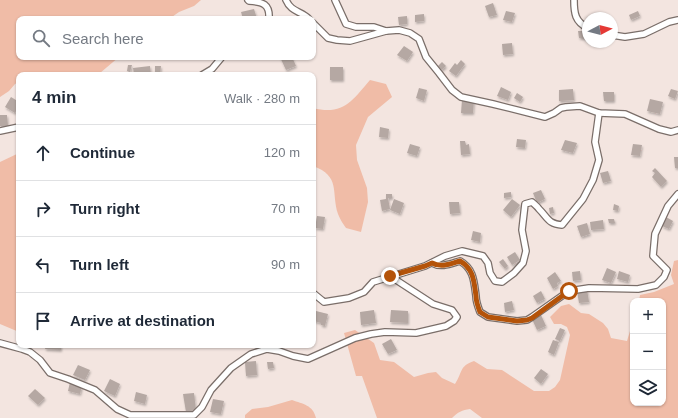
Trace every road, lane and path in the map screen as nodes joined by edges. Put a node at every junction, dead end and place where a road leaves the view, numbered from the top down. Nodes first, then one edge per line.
1 (248, 0) edge
2 (286, 0) edge
3 (335, 0) edge
4 (574, 0) edge
5 (269, 16) edge
6 (306, 16) edge
7 (678, 20) edge
8 (582, 25) edge
9 (316, 26) edge
10 (386, 31) junction
11 (618, 36) edge
12 (219, 60) edge
13 (206, 72) edge
14 (599, 114) junction
15 (16, 128) edge
16 (678, 130) edge
17 (0, 131) edge
18 (678, 194) edge
19 (432, 263) junction
20 (390, 276) junction
21 (316, 295) edge
22 (0, 343) edge
23 (16, 347) edge
24 (18, 348) edge

1 - 5 street
2 - 6 street
3 - 10 street
4 - 8 street
7 - 11 street
9 - 10 street
10 - 14 street
12 - 13 street
14 - 16 street
14 - 19 street
15 - 17 street
18 - 19 street
19 - 20 street
20 - 21 street
20 - 24 street
22 - 23 street

